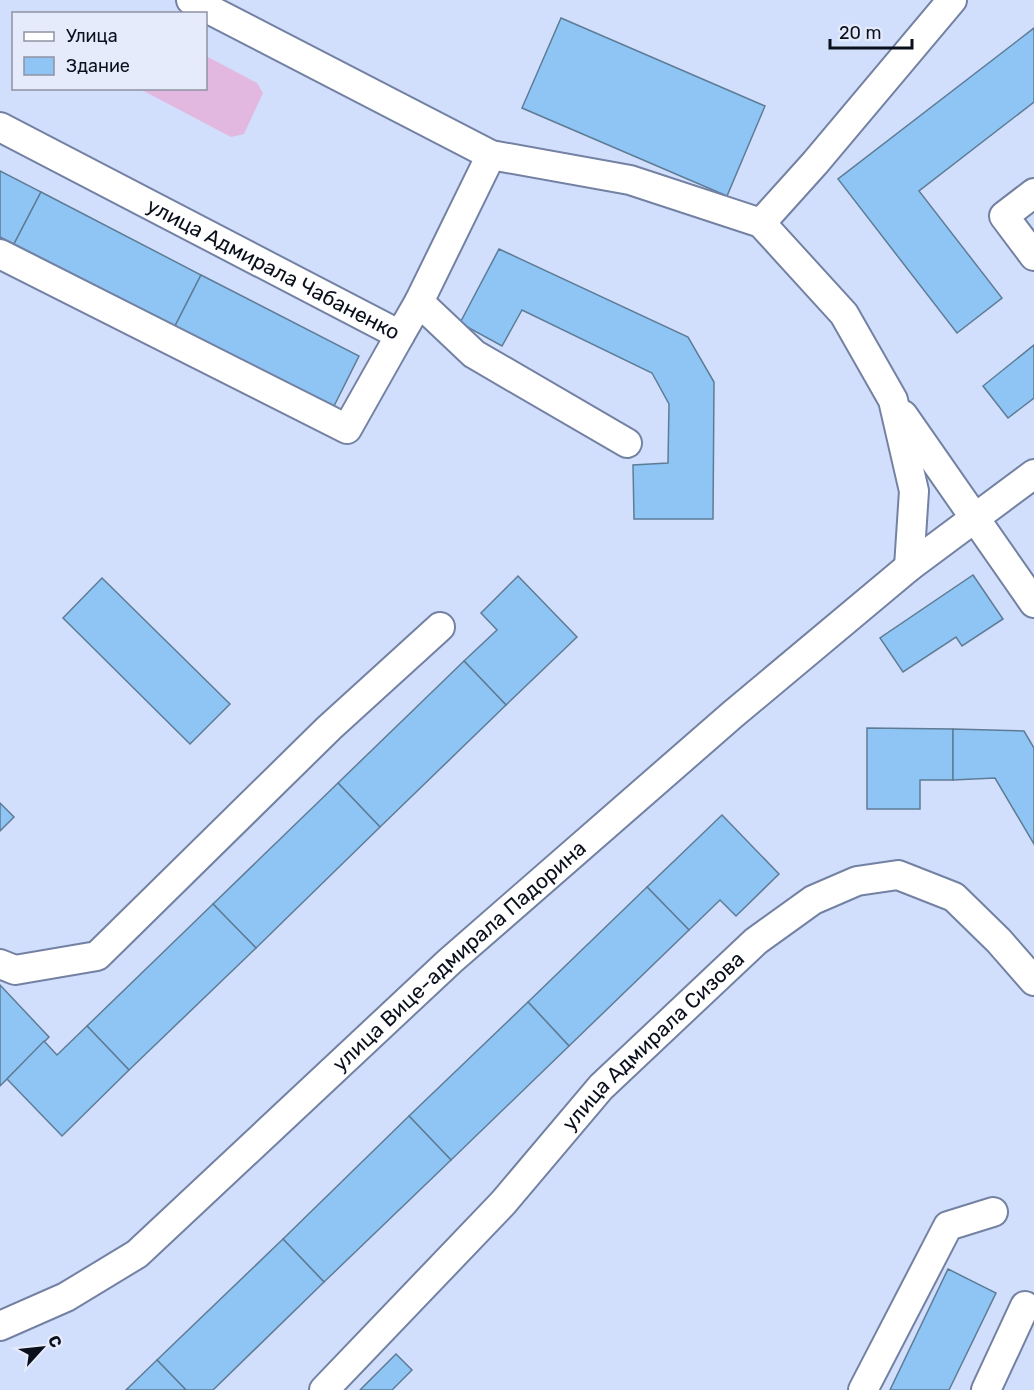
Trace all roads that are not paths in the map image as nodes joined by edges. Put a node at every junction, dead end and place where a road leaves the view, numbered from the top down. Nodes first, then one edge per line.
1 (191, 0) edge
2 (952, 0) edge
3 (0, 127) edge
4 (491, 155) junction
5 (1034, 193) edge
6 (761, 223) junction
7 (0, 254) edge
8 (1034, 256) edge
9 (419, 302) junction
10 (400, 335) junction
11 (893, 400) junction
12 (627, 443) dead end
13 (1034, 474) edge
14 (976, 517) junction
15 (909, 567) junction
16 (1034, 603) edge
17 (440, 627) dead end
18 (0, 964) edge
19 (1034, 981) edge
20 (993, 1212) dead end
21 (1025, 1306) dead end
22 (0, 1326) edge
23 (324, 1390) edge
24 (863, 1390) edge
25 (986, 1390) edge

1 - 4 street
2 - 6 street
3 - 10 street, улица Адмирала Чабаненко
4 - 6 street
4 - 9 street, улица Адмирала Чабаненко
5 - 8 street
6 - 11 street
7 - 10 street
9 - 10 street, улица Адмирала Чабаненко
9 - 12 street
11 - 14 street
11 - 15 street
13 - 14 street, улица Вице-адмирала Падорина
14 - 15 street, улица Вице-адмирала Падорина
14 - 16 street
15 - 22 street, улица Вице-адмирала Падорина
17 - 18 street
19 - 23 street, улица Адмирала Сизова
20 - 24 street
21 - 25 street

